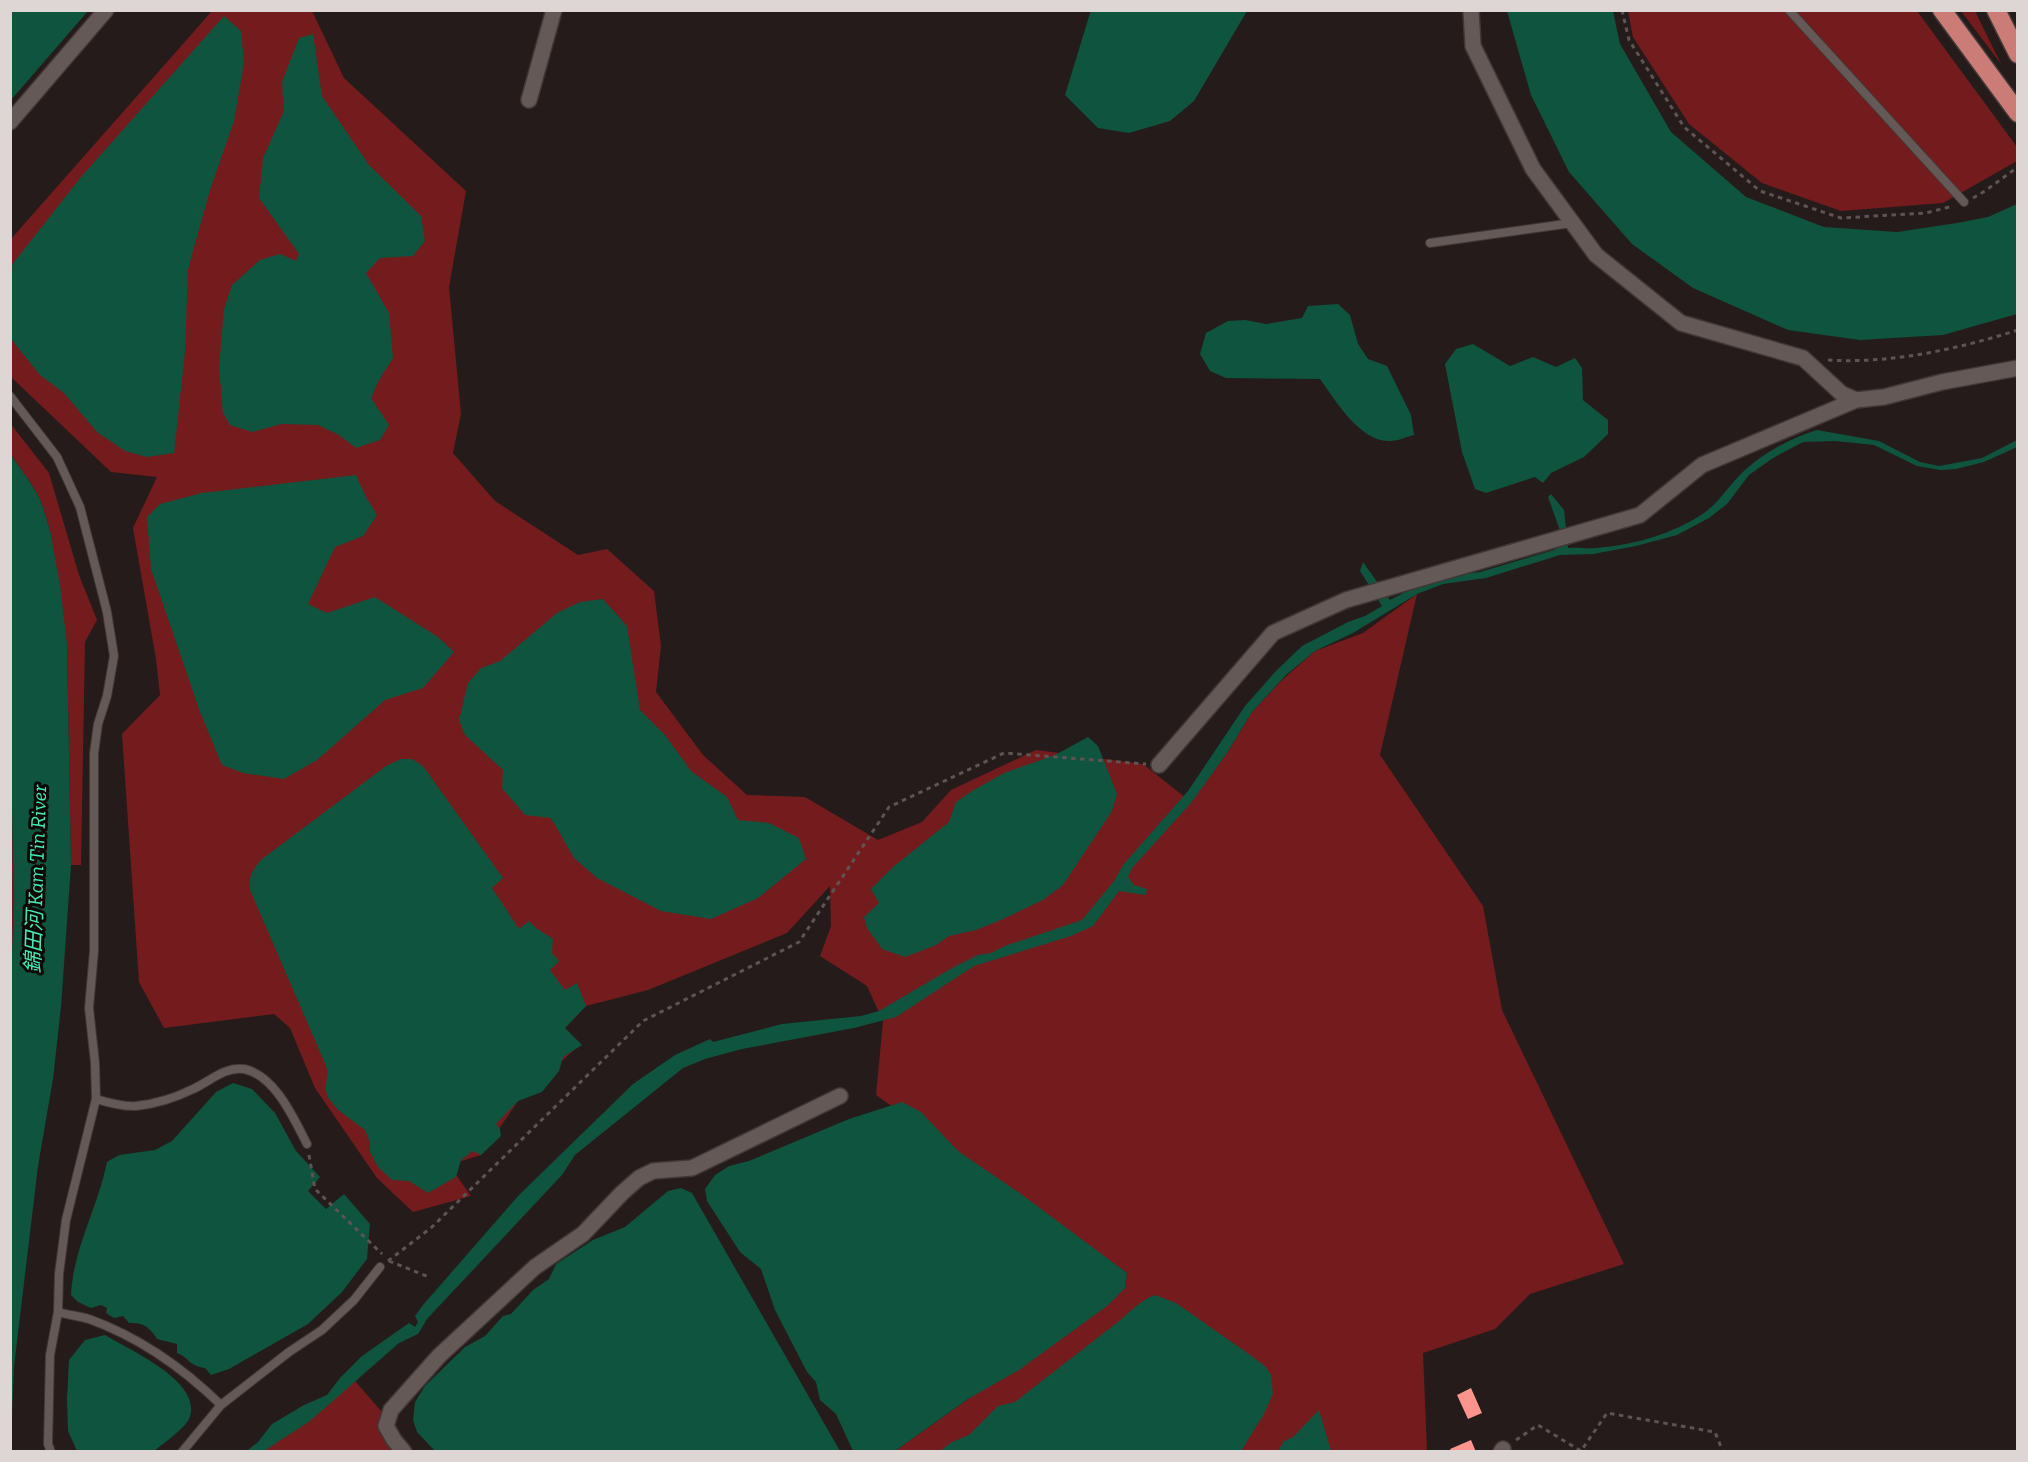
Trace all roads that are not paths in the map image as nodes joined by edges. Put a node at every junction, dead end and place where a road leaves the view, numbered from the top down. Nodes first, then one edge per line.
1 (106, 10) edge
2 (554, 10) edge
3 (1471, 10) edge
4 (1789, 10) edge
5 (1942, 10) edge
6 (1996, 10) edge
7 (2018, 54) edge
8 (529, 100) dead end
9 (2018, 113) edge
10 (10, 122) edge
11 (1964, 202) road end
12 (1572, 223) junction
13 (1430, 243) dead end
14 (2018, 368) edge
15 (10, 396) edge
16 (1856, 399) junction
17 (1159, 765) road end
18 (840, 1096) dead end
19 (96, 1099) junction
20 (307, 1144) road end
21 (380, 1267) road end
22 (58, 1312) junction
23 (221, 1405) junction
24 (51, 1452) edge
25 (182, 1452) edge
26 (404, 1452) edge

1 - 10 street
2 - 8 street
3 - 12 street
4 - 11 lane
5 - 9 highway
6 - 7 highway
12 - 13 lane
12 - 16 street
14 - 16 street
15 - 19 lane
16 - 17 street
18 - 26 street
19 - 20 lane
19 - 22 lane
21 - 23 lane
22 - 23 lane
22 - 24 lane
23 - 25 lane

